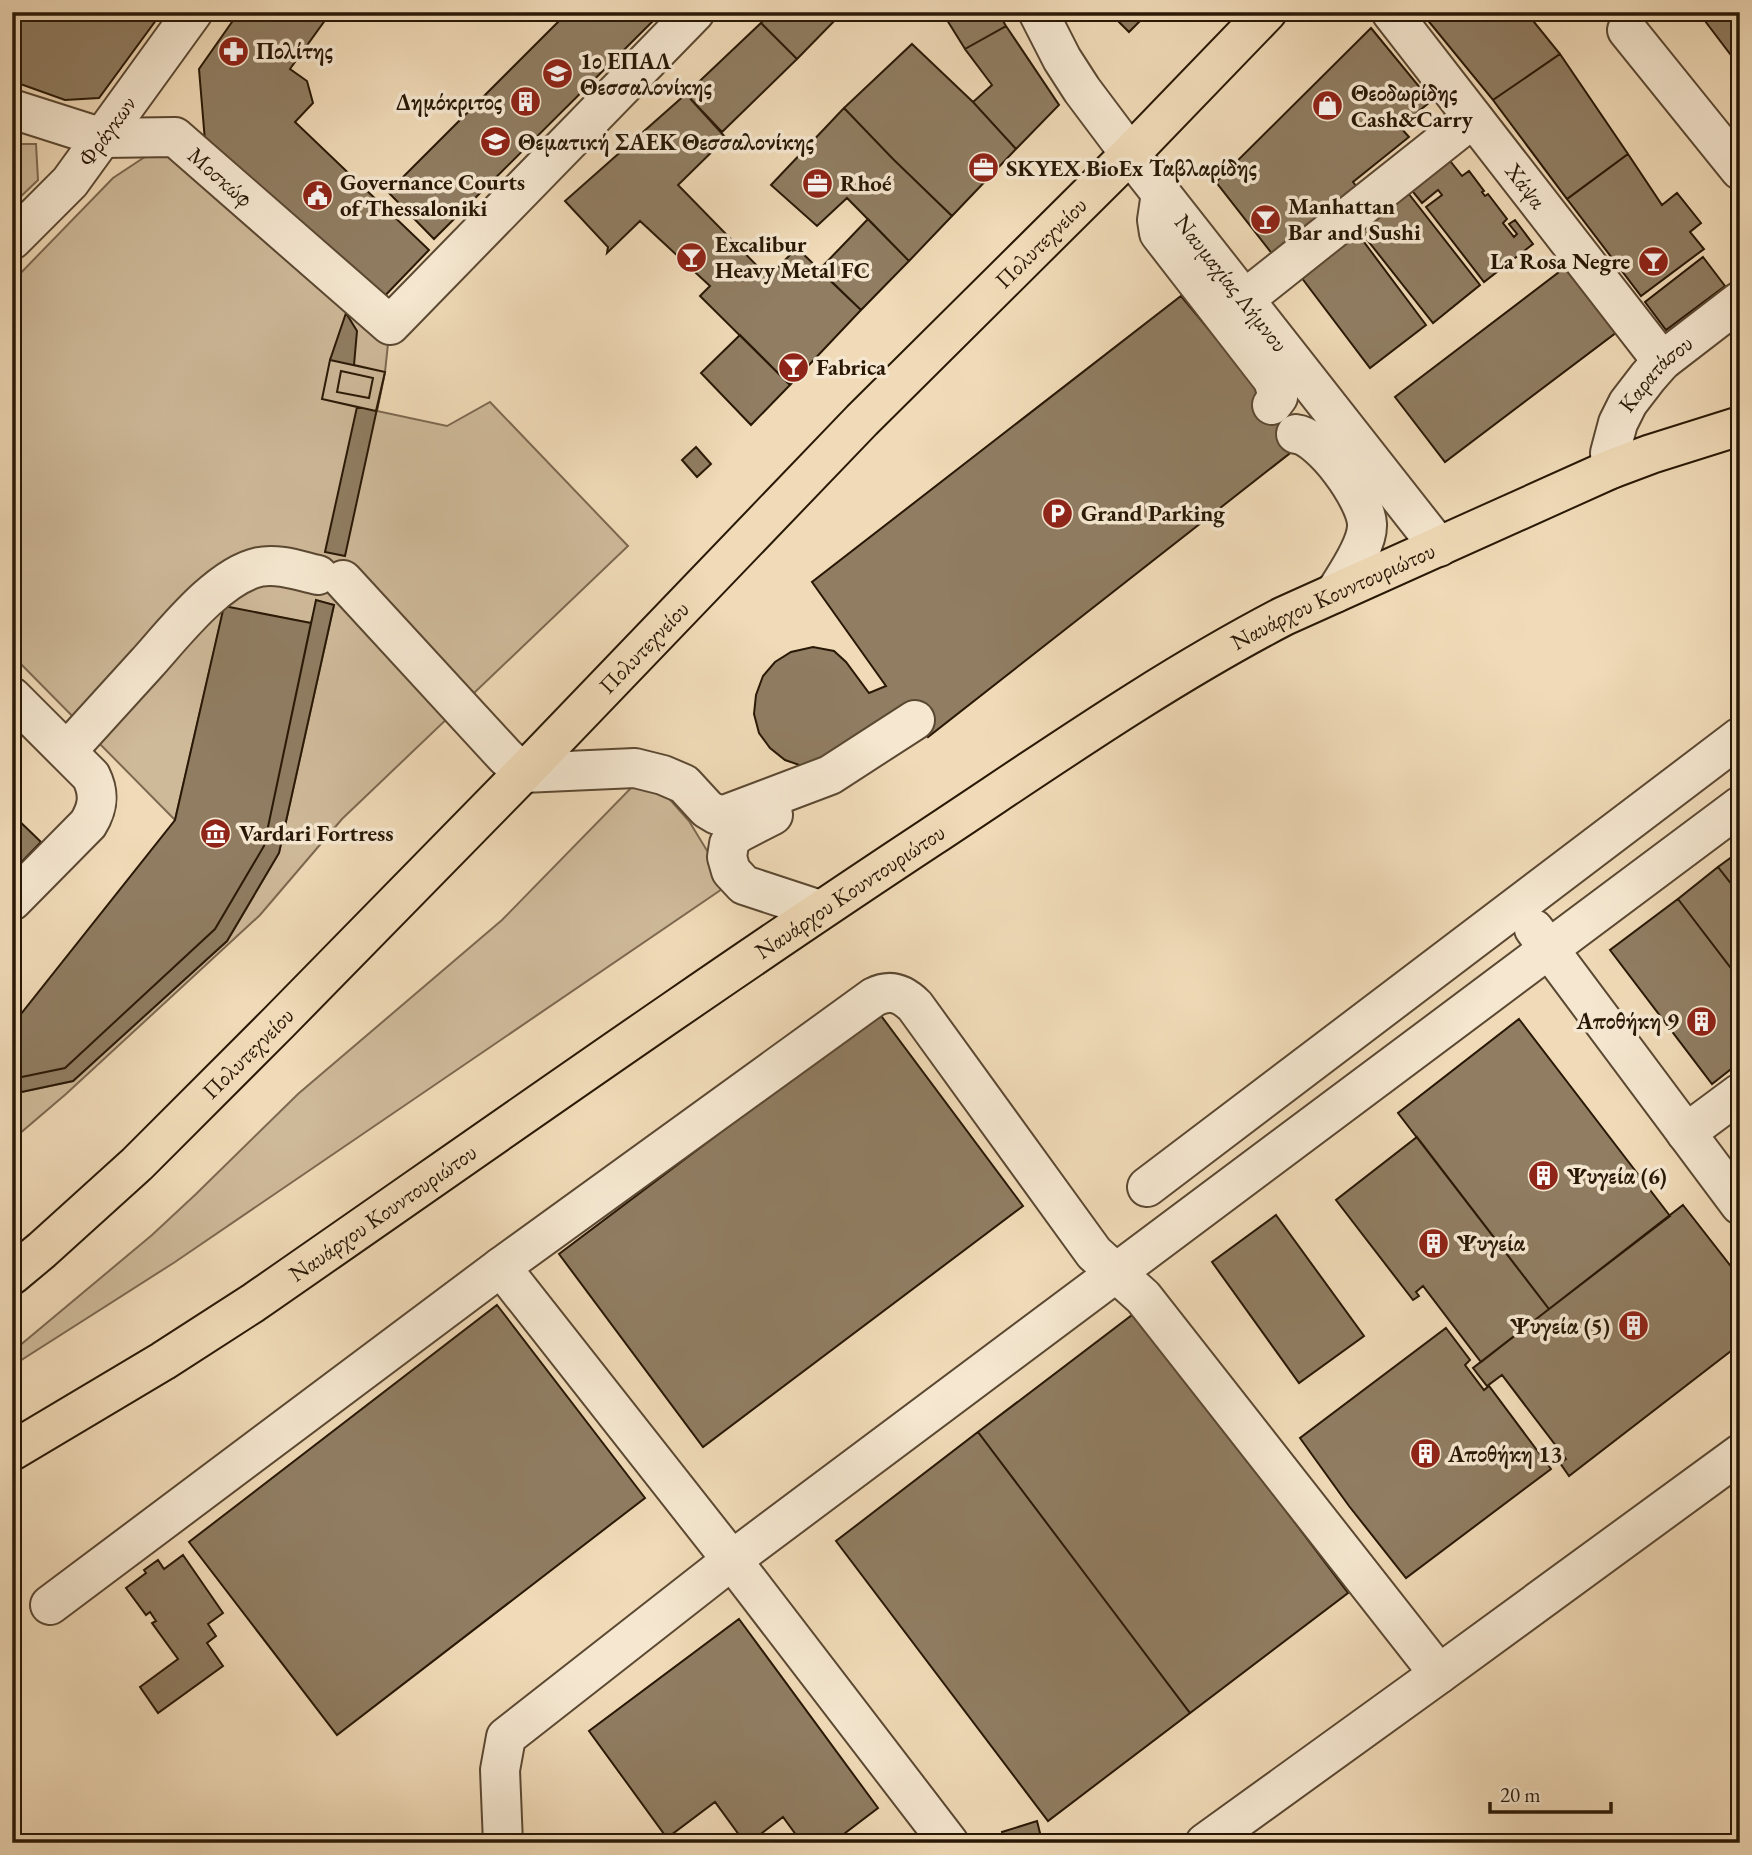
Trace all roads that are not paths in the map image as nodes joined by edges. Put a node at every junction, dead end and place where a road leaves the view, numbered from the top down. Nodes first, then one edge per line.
1 (193, 12) edge
2 (695, 12) edge
3 (1038, 12) edge
4 (1267, 12) edge
5 (1391, 12) edge
6 (1627, 30) dead end
7 (12, 109) edge
8 (1473, 118) junction
9 (103, 138) junction
10 (1130, 154) junction
11 (1740, 170) edge
12 (1161, 193) junction
13 (12, 240) edge
14 (1245, 299) junction
15 (1740, 301) edge
16 (1662, 360) junction
17 (1740, 426) edge
18 (1611, 469) junction
19 (1439, 547) junction
20 (1335, 593) junction
21 (12, 697) edge
22 (1740, 737) edge
23 (67, 751) junction
24 (523, 773) junction
25 (1740, 806) edge
26 (12, 901) edge
27 (1517, 906) junction
28 (820, 910) junction
29 (1549, 949) junction
30 (1740, 1093) edge
31 (1686, 1133) junction
32 (1147, 1187) dead end
33 (1740, 1205) edge
34 (501, 1267) junction
35 (1117, 1272) junction
36 (12, 1275) edge
37 (12, 1451) edge
38 (1740, 1454) edge
39 (732, 1560) junction
40 (50, 1605) dead end
41 (1439, 1674) junction
42 (503, 1843) edge
43 (949, 1843) edge
44 (1205, 1843) edge

1 - 9 street, Φράγκων
2 - 9 street, Μοσκώφ
3 - 10 street, Ναυμαχίας Λήμνου
4 - 10 main road, Πολυτεχνείου
5 - 8 street, Χάψα
6 - 11 street
7 - 9 street, Μοσκώφ
8 - 14 street
8 - 16 street, Χάψα
9 - 13 street, Φράγκων
10 - 12 street, Ναυμαχίας Λήμνου
10 - 24 main road, Πολυτεχνείου
12 - 14 street, Ναυμαχίας Λήμνου
12 - 20 street
14 - 19 street, Ναυμαχίας Λήμνου
15 - 16 street, Καρατάσου
16 - 18 street, Καρατάσου
17 - 18 main road, Ναυάρχου Κουντουριώτου
18 - 19 main road, Ναυάρχου Κουντουριώτου
19 - 20 main road, Ναυάρχου Κουντουριώτου
20 - 28 main road, Ναυάρχου Κουντουριώτου
21 - 23 street
22 - 27 street
23 - 24 street
23 - 26 street
24 - 28 street
24 - 36 main road, Πολυτεχνείου
25 - 29 street
27 - 29 street
27 - 32 street
28 - 37 main road, Ναυάρχου Κουντουριώτου
29 - 31 street
29 - 35 street
30 - 31 street
31 - 33 street
34 - 35 street
34 - 39 street
34 - 40 street
35 - 39 street
35 - 41 street
38 - 41 street
39 - 42 street
39 - 43 street
41 - 44 street

